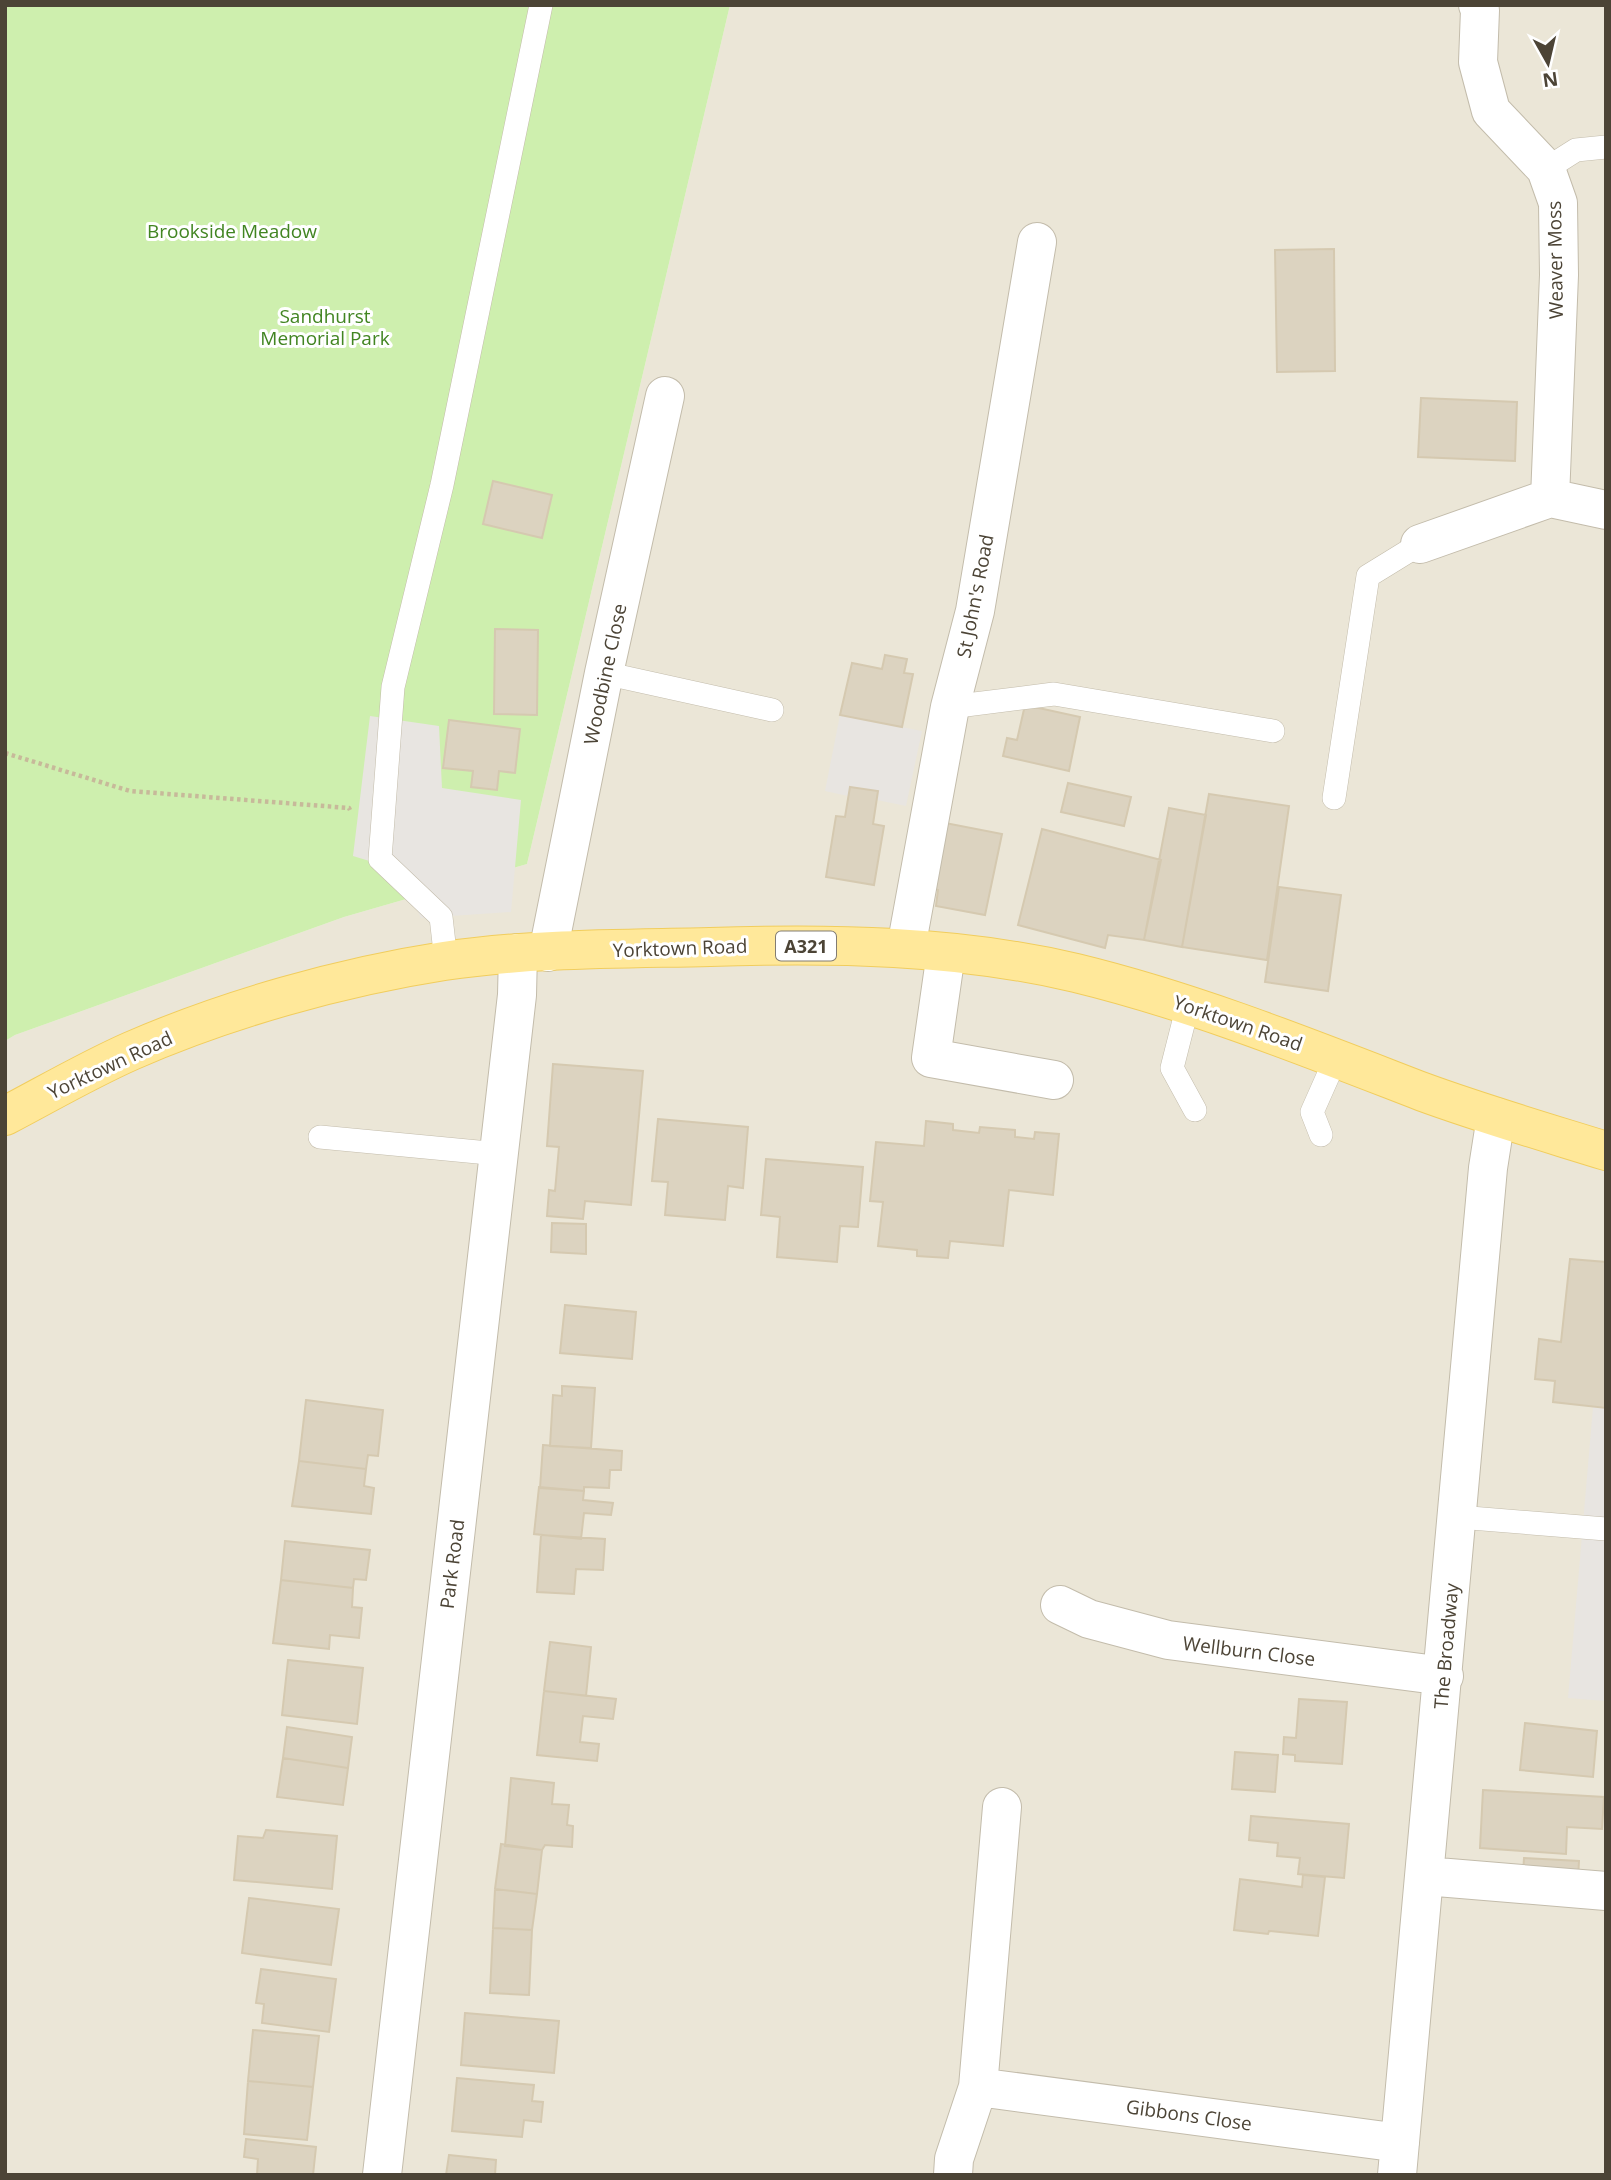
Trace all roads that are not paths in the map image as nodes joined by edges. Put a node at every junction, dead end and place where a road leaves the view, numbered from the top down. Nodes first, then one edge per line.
1 (541, 5) edge
2 (1478, 5) edge
3 (1606, 147) edge
4 (1546, 169) junction
5 (1037, 242) dead end
6 (665, 396) dead end
7 (1550, 498) junction
8 (1606, 510) edge
9 (1420, 544) joint
10 (604, 673) junction
11 (950, 707) junction
12 (772, 710) dead end
13 (1273, 731) dead end
14 (1334, 798) dead end
15 (906, 948) junction
16 (533, 953) junction
17 (946, 953) junction
18 (446, 961) junction
19 (1188, 1005) junction
20 (1336, 1058) junction
21 (1054, 1080) dead end
22 (1195, 1110) dead end
23 (5, 1116) edge
24 (1496, 1117) junction
25 (1321, 1135) dead end
26 (320, 1137) dead end
27 (1606, 1151) edge
28 (499, 1154) junction
29 (1458, 1517) junction
30 (1606, 1529) edge
31 (1060, 1605) dead end
32 (1444, 1676) junction
33 (1002, 1807) dead end
34 (1424, 1877) junction
35 (1606, 1891) edge
36 (978, 2087) junction
37 (1398, 2159) edge
38 (382, 2175) edge
39 (953, 2175) edge

1 - 18 lane
2 - 4 street, Weaver Moss
3 - 4 lane
4 - 7 street, Weaver Moss
5 - 11 street, St John's Road
6 - 10 street, Woodbine Close
7 - 8 street
7 - 9 street
9 - 14 lane
10 - 12 lane
10 - 16 street, Woodbine Close
11 - 13 lane
11 - 15 street, St John's Road
15 - 16 main road, Yorktown Road / A321
15 - 17 main road, Yorktown Road / A321
16 - 18 main road, Yorktown Road / A321
16 - 28 street, Park Road
17 - 19 main road, Yorktown Road / A321
17 - 21 street
18 - 23 main road, Yorktown Road / A321
19 - 20 main road, Yorktown Road / A321
19 - 22 lane
20 - 24 main road, Yorktown Road / A321
20 - 25 lane
24 - 27 main road, Yorktown Road / A321
24 - 29 street, The Broadway
26 - 28 lane
28 - 38 street, Park Road
29 - 30 lane
29 - 32 street, The Broadway
31 - 32 street, Wellburn Close
32 - 34 street, The Broadway
33 - 36 street
34 - 35 street
34 - 37 street, The Broadway
36 - 37 street, Gibbons Close
36 - 39 street

